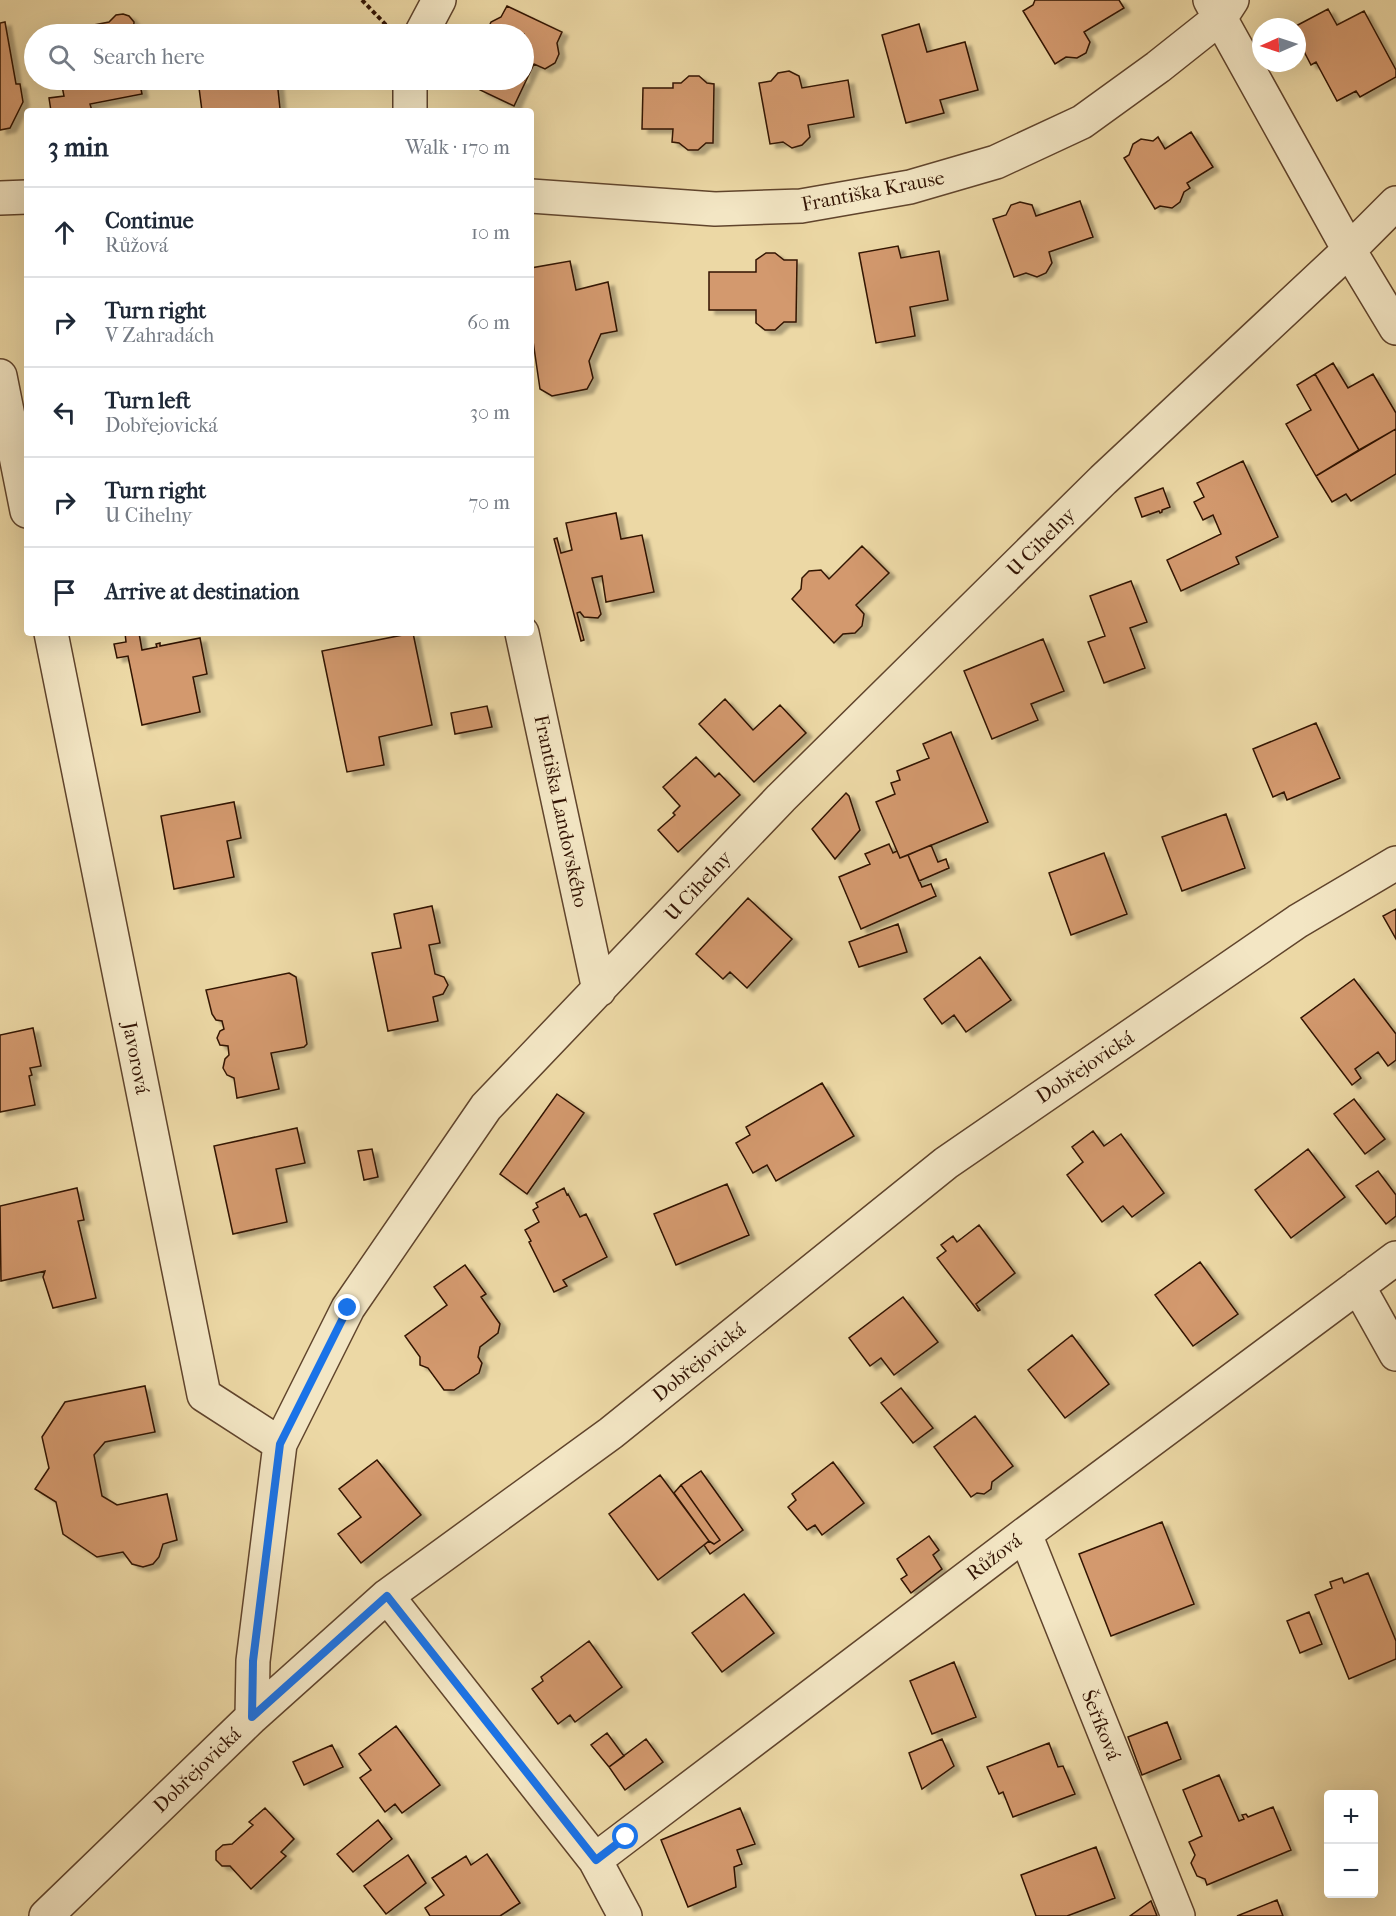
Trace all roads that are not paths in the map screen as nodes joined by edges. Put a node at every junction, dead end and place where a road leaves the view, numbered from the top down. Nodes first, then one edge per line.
1 (439, 0) edge
2 (1221, 6) edge
3 (426, 24) edge
4 (410, 90) edge
5 (410, 108) edge
6 (534, 196) edge
7 (24, 197) edge
8 (0, 198) edge
9 (1396, 203) edge
10 (1349, 250) junction
11 (1396, 328) edge
12 (0, 376) edge
13 (24, 496) edge
14 (52, 636) edge
15 (523, 636) edge
16 (1396, 863) edge
17 (599, 990) junction
18 (1396, 1258) edge
19 (1358, 1286) junction
20 (1396, 1354) edge
21 (280, 1444) junction
22 (1025, 1534) junction
23 (387, 1596) junction
24 (252, 1717) junction
25 (596, 1860) junction
26 (46, 1916) edge
27 (626, 1916) edge
28 (1178, 1916) edge

1 - 3 street
2 - 6 street, Františka Krause
2 - 10 street
4 - 5 street
7 - 8 street
9 - 10 street, U Cihelny
10 - 11 street
10 - 17 street, U Cihelny
12 - 13 street
14 - 21 street, Javorová
15 - 17 street, Františka Landovského
16 - 23 street, Dobřejovická
17 - 21 street, U Cihelny
18 - 19 street, Růžová
19 - 20 street
19 - 22 street, Růžová
21 - 24 street, U Cihelny
22 - 25 street, Růžová
22 - 28 street, Šeříková
23 - 24 street, Dobřejovická
23 - 25 street
24 - 26 street, Dobřejovická
25 - 27 street

